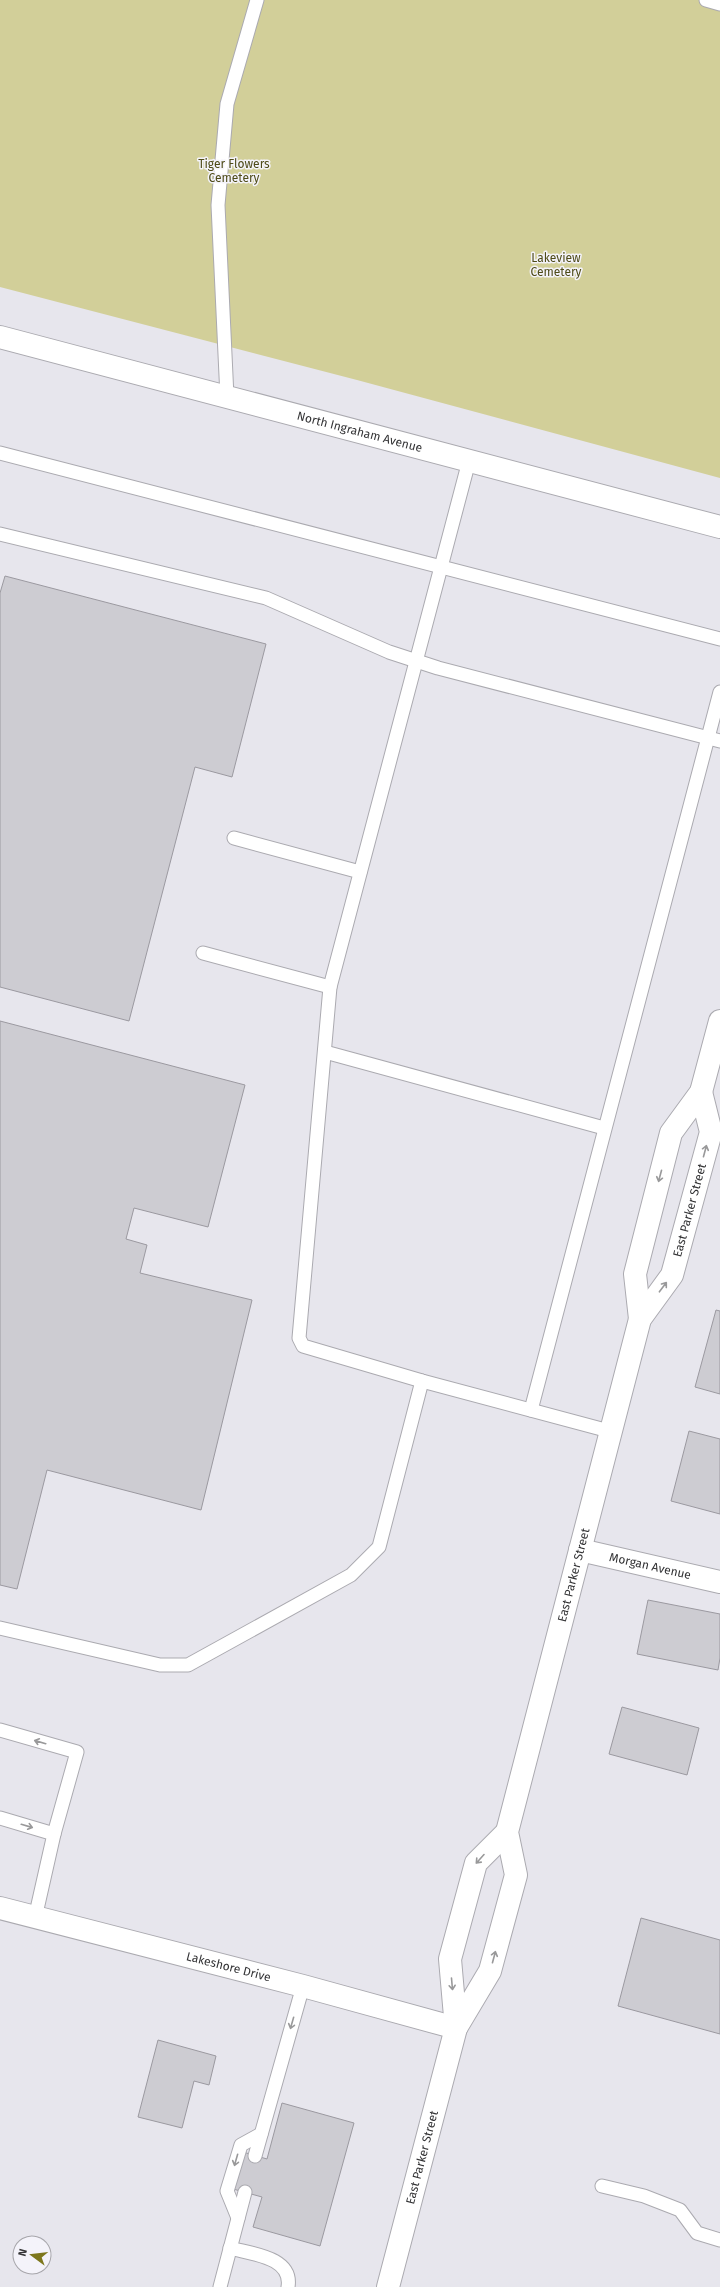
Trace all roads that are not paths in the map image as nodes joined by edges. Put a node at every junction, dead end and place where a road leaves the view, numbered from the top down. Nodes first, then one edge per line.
1 (257, 0) edge
2 (706, 0) edge
3 (720, 4) edge
4 (0, 338) edge
5 (227, 397) junction
6 (0, 453) edge
7 (469, 461) junction
8 (720, 527) edge
9 (0, 534) edge
10 (441, 567) junction
11 (720, 639) edge
12 (416, 659) junction
13 (720, 692) edge
14 (714, 739) edge
15 (234, 838) dead end
16 (360, 872) junction
17 (203, 953) dead end
18 (330, 987) junction
19 (720, 1021) edge
20 (325, 1052) junction
21 (715, 1062) edge
22 (701, 1092) junction
23 (604, 1128) junction
24 (640, 1319) junction
25 (422, 1381) junction
26 (531, 1410) junction
27 (609, 1430) junction
28 (580, 1550) junction
29 (720, 1582) edge
30 (0, 1628) edge
31 (0, 1730) edge
32 (0, 1818) edge
33 (507, 1832) junction
34 (54, 1834) junction
35 (0, 1908) edge
36 (35, 1918) junction
37 (303, 1986) junction
38 (456, 2028) junction
39 (261, 2134) junction
40 (254, 2156) dead end
41 (602, 2186) dead end
42 (245, 2192) dead end
43 (238, 2218) junction
44 (720, 2240) edge
45 (230, 2248) junction
46 (220, 2287) edge
47 (288, 2287) edge
48 (388, 2287) edge

1 - 5 lane
2 - 3 lane
4 - 5 street, North Ingraham Avenue
5 - 7 street, North Ingraham Avenue
6 - 10 lane
7 - 8 street, North Ingraham Avenue
7 - 10 lane
9 - 12 lane
10 - 11 lane
10 - 12 lane
12 - 14 lane
12 - 16 lane
13 - 14 lane
14 - 23 lane
15 - 16 lane
16 - 18 lane
17 - 18 lane
18 - 20 lane
19 - 21 street, East Parker Street
20 - 23 lane
20 - 25 lane
21 - 22 street, East Parker Street
22 -> 24 street, East Parker Street
24 -> 22 street, East Parker Street
23 - 26 lane
24 - 27 street, East Parker Street
25 - 26 lane
25 - 30 lane
26 - 27 lane
27 - 28 street, East Parker Street
28 - 29 street, Morgan Avenue
28 - 33 street, East Parker Street
34 -> 31 lane
32 -> 34 lane
38 -> 33 street, East Parker Street
33 -> 38 street, East Parker Street
34 - 36 lane
35 - 36 street, Lakeshore Drive
36 - 37 street, Lakeshore Drive
37 - 38 street, Lakeshore Drive
37 -> 39 lane
38 - 48 street, East Parker Street
39 - 40 lane
39 -> 43 lane
41 - 44 lane
42 - 43 lane
43 - 45 lane
45 - 46 lane
45 - 47 lane

